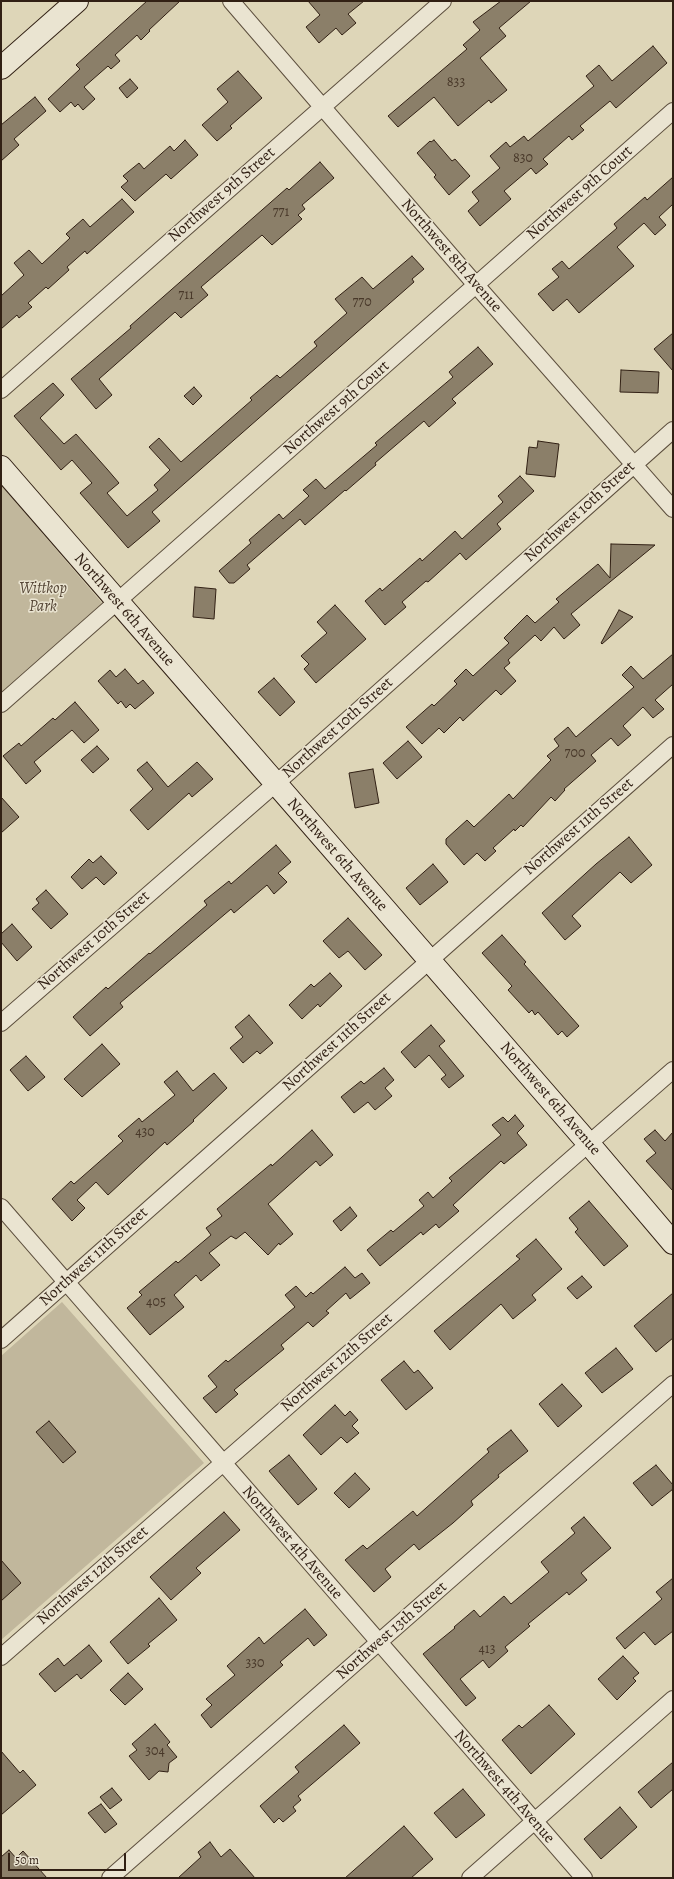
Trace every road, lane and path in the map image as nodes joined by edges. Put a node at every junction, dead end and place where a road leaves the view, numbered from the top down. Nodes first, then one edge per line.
1 (77, 1) edge
2 (231, 1) edge
3 (442, 1) edge
4 (1, 68) edge
5 (322, 106) junction
6 (673, 111) edge
7 (476, 285) junction
8 (1, 390) edge
9 (673, 430) edge
10 (634, 464) junction
11 (1, 467) edge
12 (673, 509) edge
13 (117, 602) junction
14 (1, 704) edge
15 (673, 745) edge
16 (275, 784) junction
17 (429, 960) junction
18 (1, 1023) edge
19 (673, 1070) edge
20 (589, 1144) junction
21 (1, 1207) edge
22 (673, 1243) edge
23 (66, 1282) junction
24 (1, 1340) edge
25 (673, 1384) edge
26 (223, 1463) junction
27 (379, 1644) junction
28 (1, 1657) edge
29 (673, 1699) edge
30 (534, 1821) junction
31 (110, 1878) edge
32 (470, 1878) edge
33 (584, 1878) edge

1 - 4 street
2 - 5 street, Northwest 8th Avenue
3 - 5 street, Northwest 9th Street
5 - 7 street, Northwest 8th Avenue
5 - 8 street, Northwest 9th Street
6 - 7 street, Northwest 9th Court
7 - 10 street, Northwest 8th Avenue
7 - 13 street, Northwest 9th Court
9 - 10 street, Northwest 10th Street
10 - 12 street, Northwest 8th Avenue
10 - 16 street, Northwest 10th Street
11 - 13 street, Northwest 6th Avenue
13 - 14 street, Northwest 9th Court
13 - 16 street, Northwest 6th Avenue
15 - 17 street, Northwest 11th Street
16 - 17 street, Northwest 6th Avenue
16 - 18 street, Northwest 10th Street
17 - 20 street, Northwest 6th Avenue
17 - 23 street, Northwest 11th Street
19 - 20 street, Northwest 12th Street
20 - 22 street, Northwest 6th Avenue
20 - 26 street, Northwest 12th Street
21 - 23 street, Northwest 4th Avenue
23 - 24 street, Northwest 11th Street
23 - 26 street, Northwest 4th Avenue
25 - 27 street, Northwest 13th Street
26 - 27 street, Northwest 4th Avenue
26 - 28 street, Northwest 12th Street
27 - 30 street, Northwest 4th Avenue
27 - 31 street, Northwest 13th Street
29 - 30 street
30 - 32 street
30 - 33 street, Northwest 4th Avenue

